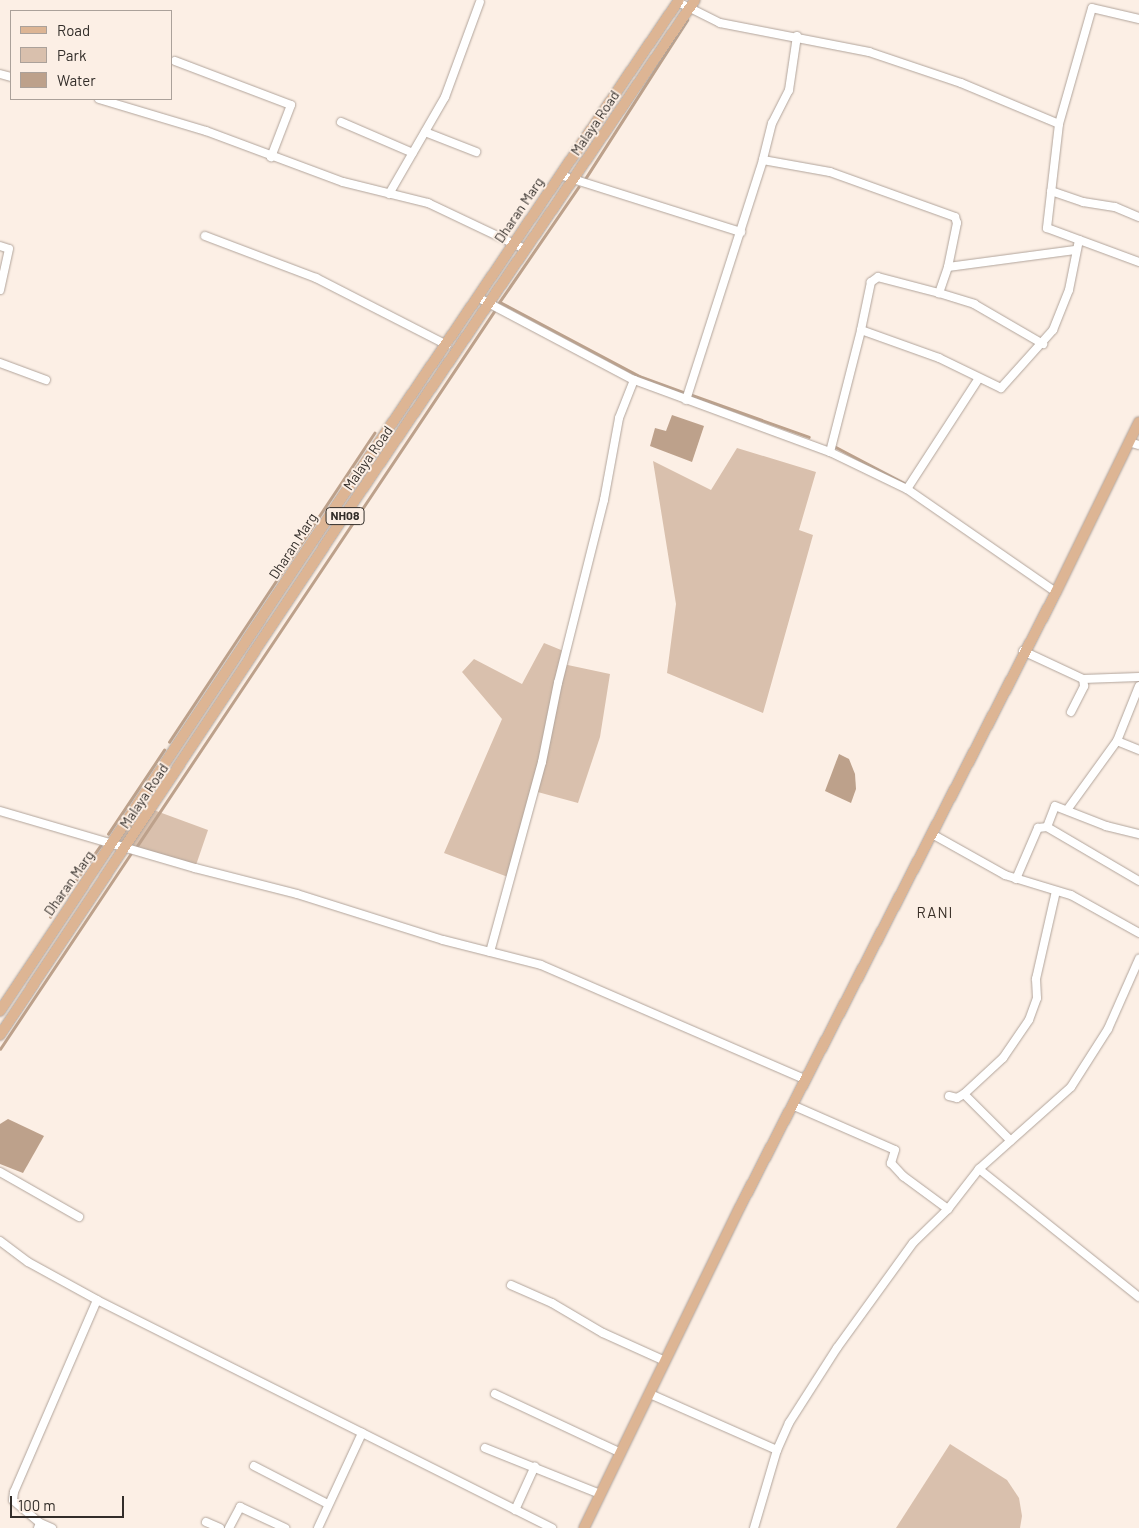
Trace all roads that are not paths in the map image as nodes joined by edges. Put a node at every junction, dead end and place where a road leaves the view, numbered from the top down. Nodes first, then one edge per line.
1 (679, 1) edge
2 (480, 2) dead end
3 (692, 4) edge
4 (1093, 4) edge
5 (1139, 19) edge
6 (797, 36) junction
7 (175, 61) dead end
8 (102, 100) edge
9 (341, 122) dead end
10 (1059, 124) junction
11 (425, 132) junction
12 (476, 152) dead end
13 (413, 153) junction
14 (271, 157) junction
15 (763, 160) junction
16 (560, 175) junction
17 (573, 180) junction
18 (1051, 191) junction
19 (389, 194) junction
20 (1139, 217) edge
21 (741, 232) junction
22 (205, 236) dead end
23 (1079, 240) junction
24 (514, 243) junction
25 (0, 246) edge
26 (525, 249) junction
27 (1075, 250) junction
28 (1139, 262) edge
29 (948, 267) junction
30 (0, 290) edge
31 (939, 293) junction
32 (476, 297) junction
33 (488, 304) junction
34 (861, 330) junction
35 (1043, 344) junction
36 (447, 345) junction
37 (0, 363) edge
38 (979, 378) junction
39 (46, 380) dead end
40 (634, 380) junction
41 (686, 400) junction
42 (1139, 422) edge
43 (1134, 444) edge
44 (830, 452) junction
45 (907, 489) junction
46 (1056, 592) junction
47 (1023, 651) junction
48 (1139, 677) edge
49 (1083, 679) junction
50 (1139, 686) edge
51 (216, 688) junction
52 (227, 695) junction
53 (1071, 712) dead end
54 (1117, 741) junction
55 (1139, 750) edge
56 (1067, 810) junction
57 (0, 811) edge
58 (1047, 827) junction
59 (932, 834) junction
60 (1139, 834) edge
61 (113, 843) junction
62 (126, 848) junction
63 (1016, 879) junction
64 (1139, 881) edge
65 (1056, 891) junction
66 (1139, 933) edge
67 (490, 952) junction
68 (1139, 959) edge
69 (0, 1011) edge
70 (0, 1035) edge
71 (805, 1078) junction
72 (964, 1094) junction
73 (949, 1096) dead end
74 (792, 1105) junction
75 (1011, 1140) junction
76 (979, 1169) junction
77 (0, 1172) edge
78 (948, 1209) junction
79 (78, 1217) dead end
80 (0, 1241) edge
81 (511, 1285) dead end
82 (1139, 1297) edge
83 (97, 1300) junction
84 (665, 1361) junction
85 (495, 1394) dead end
86 (650, 1394) junction
87 (362, 1433) junction
88 (485, 1448) dead end
89 (777, 1450) junction
90 (621, 1453) junction
91 (254, 1466) dead end
92 (535, 1466) junction
93 (600, 1494) junction
94 (328, 1504) junction
95 (515, 1510) junction
96 (206, 1522) dead end
97 (39, 1525) edge
98 (52, 1528) edge
99 (220, 1528) edge
100 (229, 1528) edge
101 (285, 1528) edge
102 (318, 1528) edge
103 (552, 1528) edge
104 (584, 1528) edge
105 (754, 1528) edge

1 - 3 street
1 - 16 main road, Dharan Marg / NH08
2 - 11 street
3 - 6 street
3 - 17 main road, Malaya Road / NH08
4 - 5 street
4 - 10 street
6 - 10 street
6 - 15 street
7 - 14 street
8 - 14 street
9 - 13 street
10 - 18 street
11 - 12 street
11 - 13 street
13 - 19 street
14 - 19 street
15 - 21 street
15 - 29 street
16 - 17 street
16 - 24 main road, Dharan Marg / NH08
17 - 21 street
17 - 26 main road, Malaya Road / NH08
18 - 20 street
18 - 23 street
19 - 24 street
21 - 41 street
22 - 36 street
23 - 27 street
23 - 28 street
24 - 26 street
24 - 32 main road, Dharan Marg / NH08
25 - 30 street
26 - 33 main road, Malaya Road / NH08
27 - 29 street
27 - 35 street
29 - 31 street
31 - 34 street
31 - 35 street
32 - 33 street
32 - 36 main road, Dharan Marg / NH08
33 - 40 street
33 - 52 main road, Malaya Road / NH08
34 - 38 street
34 - 44 street
35 - 38 street
36 - 51 main road, Dharan Marg / NH08
37 - 39 street
38 - 45 street
40 - 41 street
40 - 67 street
41 - 44 street
42 - 43 main road
43 - 46 main road
44 - 45 street
45 - 46 street
46 - 47 main road
47 - 49 street
47 - 59 main road
48 - 49 street
49 - 53 street
50 - 54 street
51 - 52 main road
51 - 61 main road, Dharan Marg / NH08
52 - 62 main road, Malaya Road / NH08
54 - 55 street
54 - 56 street
56 - 58 street
56 - 60 street
57 - 61 street
58 - 63 street
58 - 64 street
59 - 63 street
59 - 71 main road
61 - 62 street
61 - 69 main road, Dharan Marg / NH08
62 - 67 street
62 - 70 main road, Malaya Road / NH08
63 - 65 street
65 - 66 street
65 - 72 street
67 - 71 street
68 - 75 street
71 - 74 main road
72 - 73 street
72 - 75 street
74 - 78 street
74 - 84 main road
75 - 76 street
76 - 78 street
76 - 82 street
77 - 79 street
78 - 89 street
80 - 83 street
81 - 84 street
83 - 87 street
83 - 97 street
84 - 86 main road
85 - 90 street
86 - 89 street
86 - 90 main road
87 - 94 street
87 - 95 street
88 - 92 street
89 - 105 street
90 - 93 main road
91 - 94 street
92 - 93 street
92 - 95 street
93 - 104 main road
94 - 102 street
95 - 103 street
96 - 99 street
97 - 98 street
100 - 101 street

